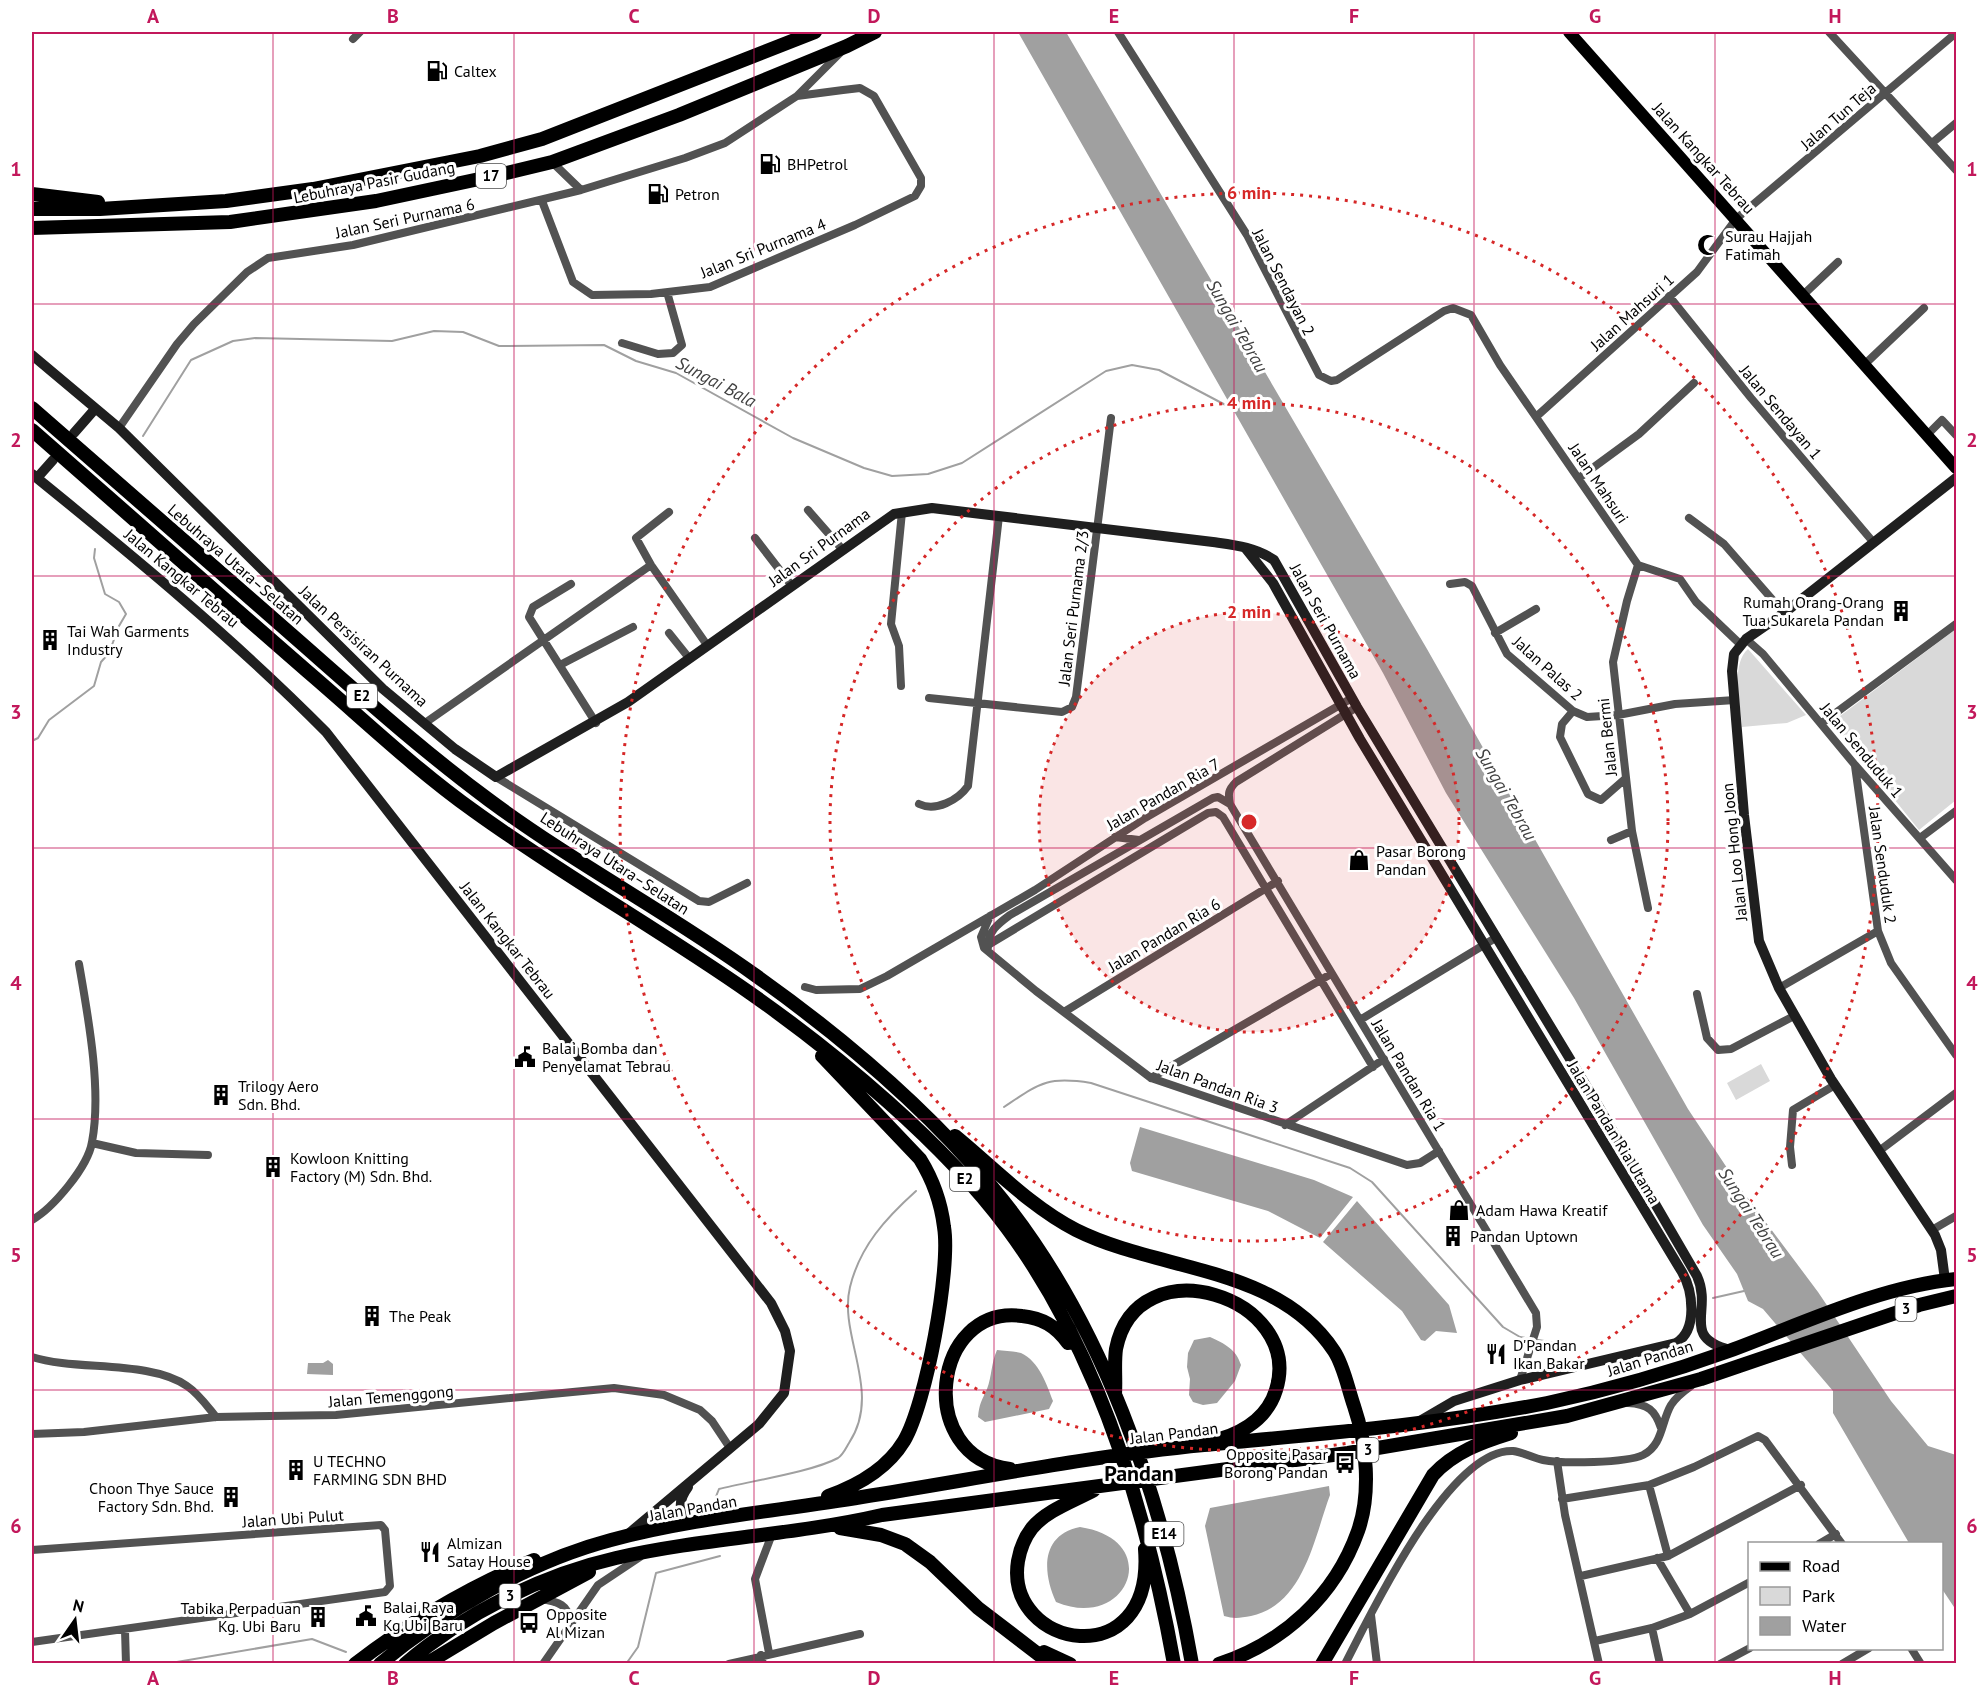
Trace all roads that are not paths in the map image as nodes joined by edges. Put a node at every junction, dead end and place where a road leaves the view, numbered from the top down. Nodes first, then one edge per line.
1 (360, 32) edge
2 (814, 32) edge
3 (875, 32) edge
4 (1118, 32) edge
5 (1569, 32) edge
6 (1829, 32) edge
7 (1956, 33) edge
8 (353, 39) dead end
9 (847, 46) junction
10 (860, 88) joint
11 (1884, 94) junction
12 (797, 96) junction
13 (1956, 123) edge
14 (1932, 143) junction
15 (552, 162) junction
16 (1956, 170) edge
17 (582, 190) junction
18 (32, 194) edge
19 (542, 201) junction
20 (124, 207) junction
21 (32, 208) edge
22 (1736, 219) junction
23 (32, 228) edge
24 (1838, 262) dead end
25 (667, 292) junction
26 (1803, 295) junction
27 (1670, 296) junction
28 (1924, 308) dead end
29 (1461, 310) joint
30 (622, 343) dead end
31 (32, 355) edge
32 (1864, 364) junction
33 (1694, 383) dead end
34 (32, 408) edge
35 (95, 409) junction
36 (1537, 416) junction
37 (1111, 418) dead end
38 (119, 428) junction
39 (32, 430) edge
40 (74, 434) dead end
41 (1927, 435) junction
42 (1956, 435) edge
43 (53, 460) dead end
44 (1956, 468) edge
45 (34, 476) edge
46 (1579, 478) junction
47 (1956, 478) edge
48 (808, 510) dead end
49 (669, 512) dead end
50 (902, 512) junction
51 (999, 516) junction
52 (1689, 518) dead end
53 (1095, 527) junction
54 (755, 538) dead end
55 (1874, 543) junction
56 (1244, 546) junction
57 (842, 549) junction
58 (651, 565) junction
59 (1638, 565) junction
60 (571, 584) dead end
61 (1450, 584) dead end
62 (792, 586) junction
63 (1536, 609) dead end
64 (1784, 613) junction
65 (1956, 624) edge
66 (633, 627) dead end
67 (669, 633) dead end
68 (1495, 633) junction
69 (545, 641) junction
70 (1743, 642) junction
71 (707, 645) junction
72 (688, 658) junction
73 (560, 665) junction
74 (901, 686) dead end
75 (929, 698) dead end
76 (1735, 700) junction
77 (978, 703) junction
78 (1354, 703) junction
79 (1343, 709) junction
80 (1573, 711) junction
81 (1618, 715) junction
82 (425, 723) junction
83 (596, 723) junction
84 (1822, 723) junction
85 (1855, 765) junction
86 (496, 777) junction
87 (1625, 778) junction
88 (1229, 789) joint
89 (1179, 799) junction
90 (919, 804) dead end
91 (1230, 804) junction
92 (1956, 811) edge
93 (1175, 819) junction
94 (1180, 829) junction
95 (1632, 831) junction
96 (1115, 837) junction
97 (1920, 838) junction
98 (1139, 840) junction
99 (1611, 840) dead end
100 (1956, 880) edge
101 (1278, 881) junction
102 (747, 883) dead end
103 (1264, 889) junction
104 (1648, 908) dead end
105 (990, 916) junction
106 (1878, 931) junction
107 (1497, 937) junction
108 (1485, 944) junction
109 (988, 949) junction
110 (79, 964) dead end
111 (1331, 974) junction
112 (1320, 981) junction
113 (805, 987) dead end
114 (1779, 988) junction
115 (1697, 994) dead end
116 (1064, 1012) junction
117 (1794, 1016) junction
118 (1360, 1020) junction
119 (803, 1034) junction
120 (1956, 1055) edge
121 (1384, 1059) junction
122 (1373, 1067) junction
123 (1151, 1078) junction
124 (1835, 1085) junction
125 (902, 1092) junction
126 (1955, 1096) edge
127 (1285, 1125) junction
128 (92, 1143) junction
129 (1879, 1150) junction
130 (1439, 1151) junction
131 (208, 1155) dead end
132 (1792, 1165) dead end
133 (1956, 1216) edge
134 (32, 1220) edge
135 (1932, 1230) junction
136 (1679, 1244) junction
137 (1668, 1250) junction
138 (1951, 1280) edge
139 (1956, 1296) edge
140 (1695, 1318) junction
141 (1730, 1350) junction
142 (32, 1357) edge
143 (1083, 1360) junction
144 (1701, 1379) junction
145 (1520, 1380) junction
146 (1117, 1403) junction
147 (1616, 1404) junction
148 (1568, 1416) junction
149 (216, 1417) junction
150 (1415, 1424) junction
151 (1661, 1428) junction
152 (32, 1434) edge
153 (1201, 1445) junction
154 (730, 1448) junction
155 (1557, 1461) junction
156 (1027, 1471) junction
157 (693, 1479) junction
158 (1103, 1485) junction
159 (1649, 1485) junction
160 (1801, 1485) junction
161 (1563, 1499) junction
162 (786, 1509) junction
163 (695, 1522) junction
164 (1143, 1523) junction
165 (832, 1527) junction
166 (772, 1534) junction
167 (1836, 1534) junction
168 (624, 1537) junction
169 (608, 1540) junction
170 (1822, 1542) edge
171 (1841, 1542) edge
172 (32, 1550) edge
173 (647, 1553) junction
174 (1668, 1556) junction
175 (616, 1558) junction
176 (1657, 1558) junction
177 (1581, 1576) junction
178 (1748, 1583) edge
179 (539, 1599) junction
180 (1371, 1613) junction
181 (1690, 1614) junction
182 (1652, 1628) junction
183 (567, 1629) junction
184 (125, 1630) junction
185 (1008, 1632) junction
186 (860, 1634) dead end
187 (1595, 1641) junction
188 (32, 1642) edge
189 (455, 1648) junction
190 (1748, 1649) edge
191 (1866, 1650) edge
192 (1912, 1650) edge
193 (765, 1654) junction
194 (410, 1660) edge
195 (126, 1663) edge
196 (355, 1664) edge
197 (380, 1664) edge
198 (426, 1664) edge
199 (438, 1664) edge
200 (543, 1664) edge
201 (729, 1664) edge
202 (763, 1664) edge
203 (1051, 1664) edge
204 (1070, 1664) edge
205 (1174, 1664) edge
206 (1192, 1664) edge
207 (1219, 1664) edge
208 (1322, 1664) edge
209 (1345, 1664) edge
210 (1377, 1664) edge
211 (1599, 1664) edge
212 (1660, 1664) edge
213 (1719, 1664) edge
214 (1842, 1664) edge
215 (1922, 1664) edge

1 - 8 street
2 - 20 highway, Lebuhraya Pasir Gudang / 17
3 - 9 highway, Lebuhraya Pasir Gudang / 17
4 - 29 street, Jalan Sendayan 2
5 - 22 main road, Jalan Kangkar Tebrau
6 - 11 street
7 - 11 street, Jalan Tun Teja
9 - 12 street
9 - 15 highway, Lebuhraya Pasir Gudang / 17
10 - 12 street, Jalan Seri Purnama 6
10 - 25 street, Jalan Sri Purnama 4
11 - 14 street
11 - 22 street, Jalan Tun Teja
12 - 17 street, Jalan Seri Purnama 6
13 - 14 street
14 - 16 street
15 - 17 street
15 - 23 highway, Lebuhraya Pasir Gudang / 17
17 - 19 street, Jalan Seri Purnama 6
18 - 20 highway
19 - 25 street, Jalan Sri Purnama 4
19 - 38 street, Jalan Seri Purnama 6
20 - 21 highway, Lebuhraya Pasir Gudang / 17
22 - 26 main road, Jalan Kangkar Tebrau
22 - 27 street, Jalan Mahsuri 1
24 - 26 street
25 - 30 street
26 - 32 main road, Jalan Kangkar Tebrau
27 - 36 street, Jalan Mahsuri 1
27 - 55 street, Jalan Sendayan 1
28 - 32 street
29 - 36 street, Jalan Mahsuri
31 - 35 street, Jalan Persisiran Purnama
32 - 41 main road, Jalan Kangkar Tebrau
33 - 46 street
34 - 125 highway, Lebuhraya Utara–Selatan / E2
35 - 38 street, Jalan Persisiran Purnama
35 - 40 street
36 - 46 street, Jalan Mahsuri
37 - 53 street, Jalan Seri Purnama 2/3
38 - 82 street, Jalan Persisiran Purnama
39 - 119 highway, Lebuhraya Utara–Selatan / E2
41 - 42 street
41 - 44 main road, Jalan Kangkar Tebrau
43 - 45 street
45 - 154 street, Jalan Kangkar Tebrau
46 - 59 street, Jalan Mahsuri
47 - 55 street
48 - 57 street
49 - 58 street
50 - 51 street, Jalan Sri Purnama
50 - 57 street, Jalan Sri Purnama
50 - 74 street
51 - 53 street, Jalan Sri Purnama
51 - 77 street
52 - 64 street
53 - 56 street, Jalan Sri Purnama
53 - 77 street, Jalan Seri Purnama 2/3
54 - 62 street
55 - 64 street
56 - 78 street, Jalan Seri Purnama
56 - 79 street, Jalan Seri Purnama
57 - 62 street, Jalan Sri Purnama
58 - 69 street
58 - 71 street
59 - 70 street
59 - 81 street, Jalan Bermi
60 - 69 street
61 - 68 street, Jalan Palas 2
62 - 71 street, Jalan Sri Purnama
63 - 68 street
64 - 70 street
65 - 84 street
66 - 73 street
67 - 72 street
68 - 80 street, Jalan Palas 2
69 - 73 street
69 - 82 street
70 - 76 street, Jalan Loo Hong Joon
70 - 84 street, Jalan Senduduk 1
71 - 72 street, Jalan Sri Purnama
72 - 83 street, Jalan Sri Purnama
73 - 83 street
75 - 77 street
76 - 81 street, Jalan Palas 2
76 - 114 street, Jalan Loo Hong Joon
77 - 90 street
78 - 79 street, Jalan Pandan Ria 7
78 - 107 street, Jalan Pandan Ria Utama
79 - 88 street, Jalan Pandan Ria 7
79 - 89 street, Jalan Pandan Ria 7
79 - 108 street, Jalan Pandan Ria Utama
80 - 81 street, Jalan Palas 2
80 - 87 street
81 - 87 street, Jalan Bermi
82 - 86 street, Jalan Persisiran Purnama
83 - 86 street, Jalan Sri Purnama
84 - 85 street, Jalan Senduduk 1
85 - 97 street, Jalan Senduduk 1
85 - 106 street, Jalan Senduduk 2
86 - 102 street, Jalan Persisiran Purnama
87 - 95 street, Jalan Bermi
88 - 91 street, Jalan Pandan Ria 1
89 - 93 street
89 - 96 street, Jalan Pandan Ria 7
91 - 93 street, Jalan Pandan Ria 7
91 - 101 street, Jalan Pandan Ria 1
92 - 97 street
93 - 94 street
93 - 98 street, Jalan Pandan Ria 7
94 - 103 street
94 - 109 street
95 - 99 street
95 - 104 street, Jalan Bermi
96 - 98 street
96 - 105 street, Jalan Pandan Ria 7
97 - 100 street, Jalan Senduduk 1
98 - 109 street, Jalan Pandan Ria 7
101 - 103 street, Jalan Pandan Ria 6
101 - 111 street, Jalan Pandan Ria 1
103 - 112 street
103 - 116 street, Jalan Pandan Ria 6
105 - 109 street
105 - 113 street, Jalan Pandan Ria 7
106 - 114 street
106 - 120 street, Jalan Senduduk 2
107 - 108 street
107 - 136 street, Jalan Pandan Ria Utama
108 - 118 street
108 - 137 street, Jalan Pandan Ria Utama
109 - 116 street, Jalan Pandan Ria 3
110 - 128 street
111 - 112 street
111 - 118 street, Jalan Pandan Ria 1
112 - 122 street
112 - 123 street
114 - 117 street, Jalan Loo Hong Joon
115 - 117 street
116 - 123 street, Jalan Pandan Ria 3
117 - 124 street, Jalan Loo Hong Joon
118 - 121 street, Jalan Pandan Ria 1
119 - 143 highway, Lebuhraya Utara–Selatan / E2
119 - 162 highway
121 - 122 street
121 - 130 street, Jalan Pandan Ria 1
122 - 127 street
123 - 127 street, Jalan Pandan Ria 3
124 - 129 street, Jalan Loo Hong Joon
124 - 132 street
125 - 146 highway, Lebuhraya Utara–Selatan / E2
125 - 207 highway
126 - 129 street
127 - 130 street, Jalan Pandan Ria 3
128 - 131 street
128 - 134 street
129 - 135 street, Jalan Loo Hong Joon
130 - 145 street, Jalan Pandan Ria 1
133 - 135 street
135 - 138 street, Jalan Loo Hong Joon
136 - 137 street
136 - 140 street, Jalan Pandan Ria Utama
137 - 140 street, Jalan Pandan Ria Utama
138 - 141 highway, Jalan Pandan / 3
139 - 144 highway, Jalan Pandan / 3
140 - 141 street
140 - 145 street, Jalan Pandan Ria Utama
141 - 150 highway, Jalan Pandan / 3
142 - 149 street
143 - 156 highway
143 - 164 highway, Lebuhraya Utara–Selatan / E2
144 - 147 highway, Jalan Pandan / 3
144 - 151 street
145 - 150 street, Jalan Pandan Ria Utama
146 - 153 highway
146 - 206 highway, E14
147 - 148 highway, Jalan Pandan / 3
147 - 151 street
148 - 158 highway, Jalan Pandan / 3
148 - 208 highway
149 - 152 street, Jalan Temenggong
149 - 154 street, Jalan Temenggong
150 - 153 highway, Jalan Pandan / 3
151 - 155 street
153 - 156 highway, Jalan Pandan / 3
154 - 157 street, Jalan Kangkar Tebrau
155 - 161 street
155 - 180 street
156 - 162 highway, Jalan Pandan / 3
157 - 163 street, Jalan Kangkar Tebrau
157 - 168 street, Jalan Kangkar Tebrau
158 - 164 highway
158 - 165 highway, Jalan Pandan / 3
159 - 160 street
159 - 161 street
159 - 174 street
160 - 167 street
160 - 174 street
161 - 177 street
162 - 163 highway, Jalan Pandan / 3
163 - 168 highway, Jalan Pandan / 3
164 - 205 highway, E14
165 - 166 highway, Jalan Pandan / 3
165 - 185 highway
166 - 173 highway, Jalan Pandan / 3
166 - 193 street
167 - 170 street
167 - 171 street
168 - 169 highway, Jalan Pandan / 3
169 - 196 highway
169 - 197 highway, Jalan Pandan / 3
172 - 184 street, Jalan Ubi Pulut
173 - 175 highway, Jalan Pandan / 3
173 - 183 street
174 - 176 street
175 - 179 highway
175 - 194 highway, Jalan Pandan / 3
176 - 177 street
176 - 181 street
177 - 187 street
178 - 181 street
179 - 183 street
179 - 189 highway
180 - 209 street
180 - 210 street
181 - 182 street
182 - 187 street
182 - 212 street
183 - 200 street
184 - 188 street
184 - 195 street
185 - 203 highway
185 - 204 highway
186 - 193 street
187 - 211 street
189 - 198 highway
189 - 199 highway
190 - 213 street
191 - 214 street
192 - 215 street
193 - 201 street
193 - 202 street

